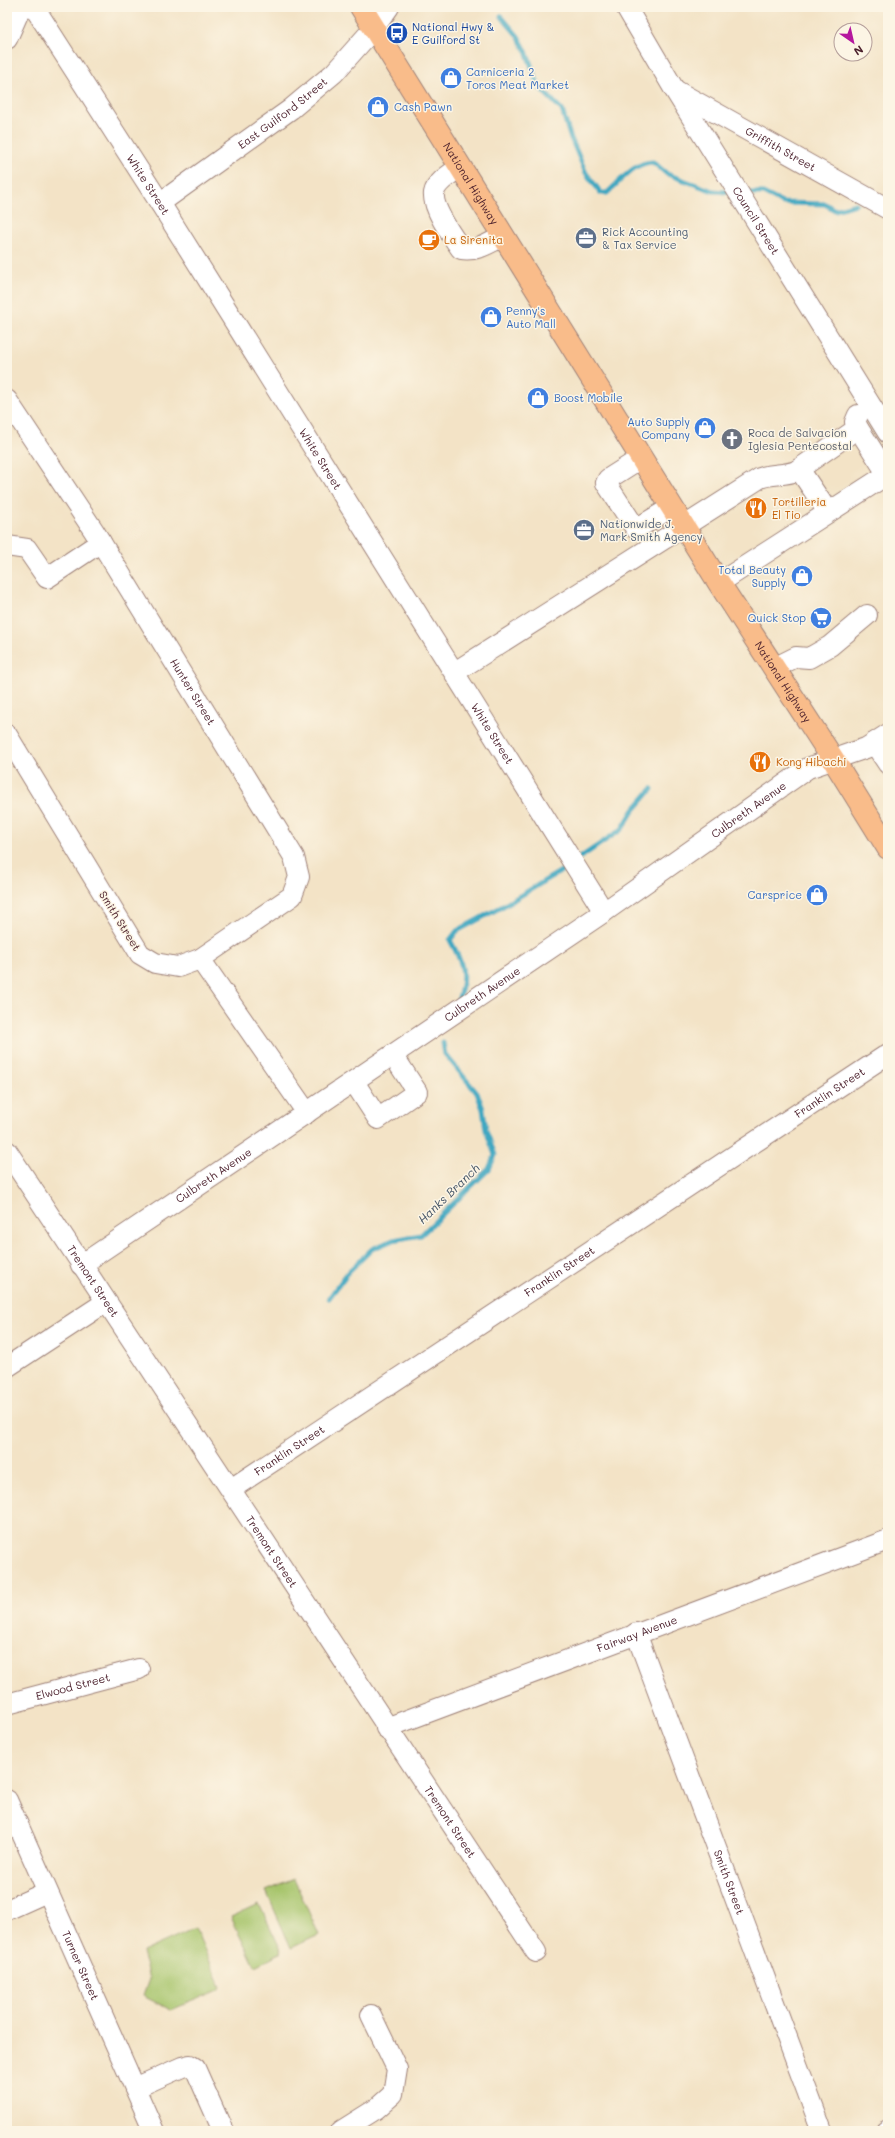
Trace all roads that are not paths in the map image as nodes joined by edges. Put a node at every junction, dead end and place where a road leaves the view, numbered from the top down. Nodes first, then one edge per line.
1 (21, 7) edge
2 (34, 7) edge
3 (362, 7) edge
4 (389, 7) edge
5 (626, 7) edge
6 (374, 28) junction
7 (7, 39) edge
8 (674, 89) junction
9 (460, 167) junction
10 (160, 202) junction
11 (888, 209) edge
12 (503, 236) junction
13 (7, 400) edge
14 (871, 406) junction
15 (858, 428) junction
16 (888, 433) edge
17 (641, 458) junction
18 (799, 469) junction
19 (888, 475) edge
20 (672, 507) junction
21 (828, 512) junction
22 (684, 527) junction
23 (101, 542) junction
24 (7, 546) edge
25 (719, 583) junction
26 (867, 615) dead end
27 (774, 668) junction
28 (455, 672) junction
29 (7, 735) edge
30 (881, 738) edge
31 (833, 759) junction
32 (888, 764) edge
33 (888, 848) edge
34 (604, 912) junction
35 (200, 959) junction
36 (888, 1054) edge
37 (393, 1055) junction
38 (354, 1082) junction
39 (307, 1113) junction
40 (7, 1151) edge
41 (81, 1265) junction
42 (106, 1302) junction
43 (7, 1367) edge
44 (231, 1489) junction
45 (886, 1546) edge
46 (636, 1633) junction
47 (139, 1669) dead end
48 (7, 1704) edge
49 (386, 1728) junction
50 (7, 1800) edge
51 (48, 1892) junction
52 (7, 1910) edge
53 (536, 1952) dead end
54 (371, 2015) dead end
55 (135, 2088) junction
56 (154, 2131) edge
57 (223, 2131) edge
58 (341, 2131) edge
59 (822, 2131) edge

1 - 7 street
2 - 10 street, White Street
3 - 6 main road, National Highway
4 - 6 street, East Guilford Street
5 - 8 street, Council Street
6 - 9 main road, National Highway
6 - 10 street, East Guilford Street
8 - 11 street, Griffith Street
8 - 14 street, Council Street
9 - 12 main road, National Highway
9 - 12 street
10 - 28 street, White Street
12 - 17 main road, National Highway
13 - 23 street, Hunter Street
14 - 15 street
14 - 16 street, Council Street
15 - 18 street
15 - 19 street
17 - 20 main road, National Highway
17 - 20 street
18 - 21 street
18 - 22 street
19 - 21 street
20 - 22 main road, National Highway
21 - 25 street
22 - 25 main road, National Highway
22 - 28 street
23 - 24 street
23 - 35 street, Hunter Street
25 - 27 main road, National Highway
26 - 27 street
27 - 31 main road, National Highway
28 - 34 street, White Street
29 - 35 street, Smith Street
30 - 31 street, Culbreth Avenue
30 - 32 street
31 - 33 main road, National Highway
31 - 34 street, Culbreth Avenue
34 - 37 street, Culbreth Avenue
35 - 39 street
36 - 44 street, Franklin Street
37 - 38 street, Culbreth Avenue
37 - 38 street
38 - 39 street, Culbreth Avenue
39 - 41 street, Culbreth Avenue
40 - 41 street, Tremont Street
41 - 42 street, Tremont Street
42 - 43 street
42 - 44 street, Tremont Street
44 - 49 street, Tremont Street
45 - 46 street, Fairway Avenue
46 - 49 street, Fairway Avenue
46 - 59 street, Smith Street
47 - 48 street, Elwood Street
49 - 53 street, Tremont Street
50 - 51 street, Turner Street
51 - 52 street
51 - 55 street, Turner Street
54 - 58 street
55 - 56 street, Turner Street
55 - 57 street

